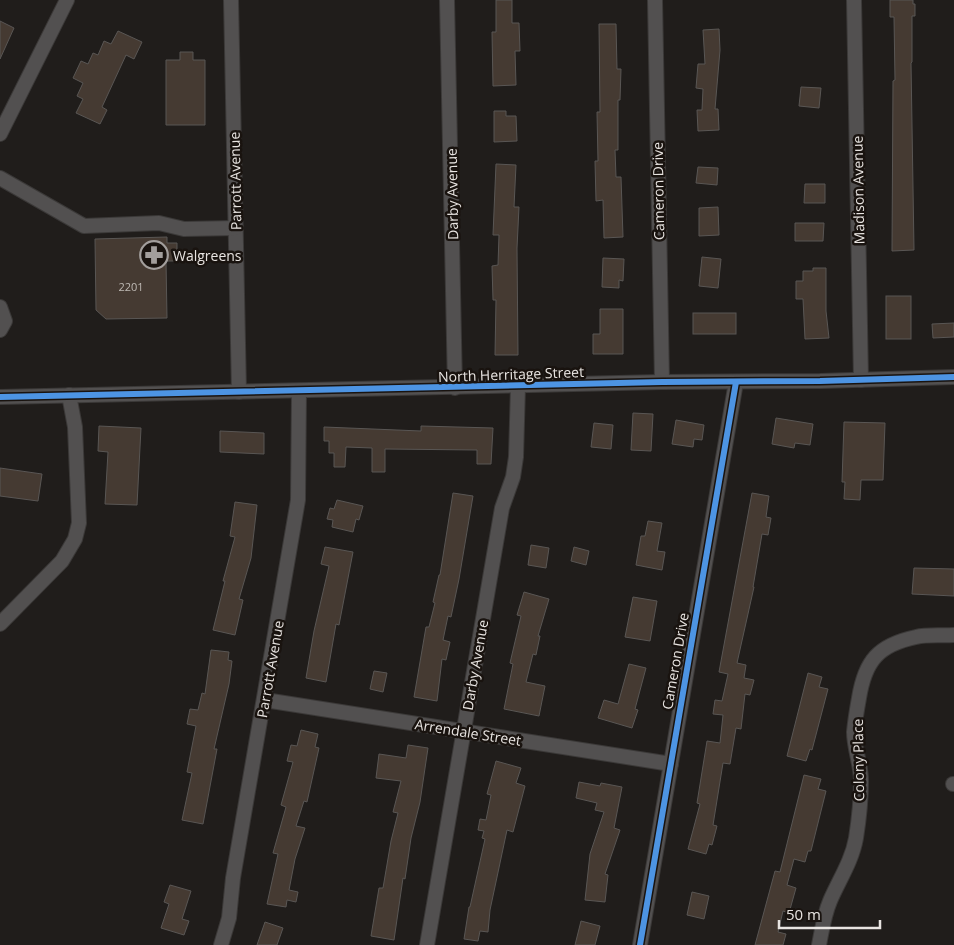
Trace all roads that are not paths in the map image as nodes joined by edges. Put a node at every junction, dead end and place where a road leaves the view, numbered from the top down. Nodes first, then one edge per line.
1 (67, 0) edge
2 (231, 0) edge
3 (447, 0) edge
4 (655, 0) edge
5 (854, 0) edge
6 (0, 134) edge
7 (0, 178) edge
8 (236, 228) junction
9 (0, 307) edge
10 (0, 330) edge
11 (954, 377) edge
12 (861, 380) junction
13 (662, 382) junction
14 (736, 382) junction
15 (518, 386) junction
16 (455, 388) junction
17 (299, 391) junction
18 (239, 392) junction
19 (69, 395) junction
20 (0, 397) edge
21 (0, 624) edge
22 (954, 635) edge
23 (265, 700) junction
24 (464, 732) junction
25 (671, 764) junction
26 (221, 945) edge
27 (427, 945) edge
28 (640, 945) edge
29 (819, 945) edge

1 - 6 street
2 - 8 street, Parrott Avenue
3 - 16 street, Darby Avenue
4 - 13 street, Cameron Drive
5 - 12 street, Madison Avenue
7 - 8 street
8 - 18 street, Parrott Avenue
9 - 10 street
11 - 12 street, North Herritage Street
12 - 14 street, North Herritage Street
13 - 14 street, North Herritage Street
13 - 15 street, North Herritage Street
14 - 25 street, Cameron Drive
15 - 16 street, North Herritage Street
15 - 24 street, Darby Avenue
16 - 17 street, North Herritage Street
17 - 18 street, North Herritage Street
17 - 23 street, Parrott Avenue
18 - 19 street, North Herritage Street
19 - 20 street, North Herritage Street
19 - 21 street
22 - 29 street, Colony Place
23 - 24 street, Arrendale Street
23 - 26 street, Parrott Avenue
24 - 25 street, Arrendale Street
24 - 27 street, Darby Avenue
25 - 28 street, Cameron Drive

